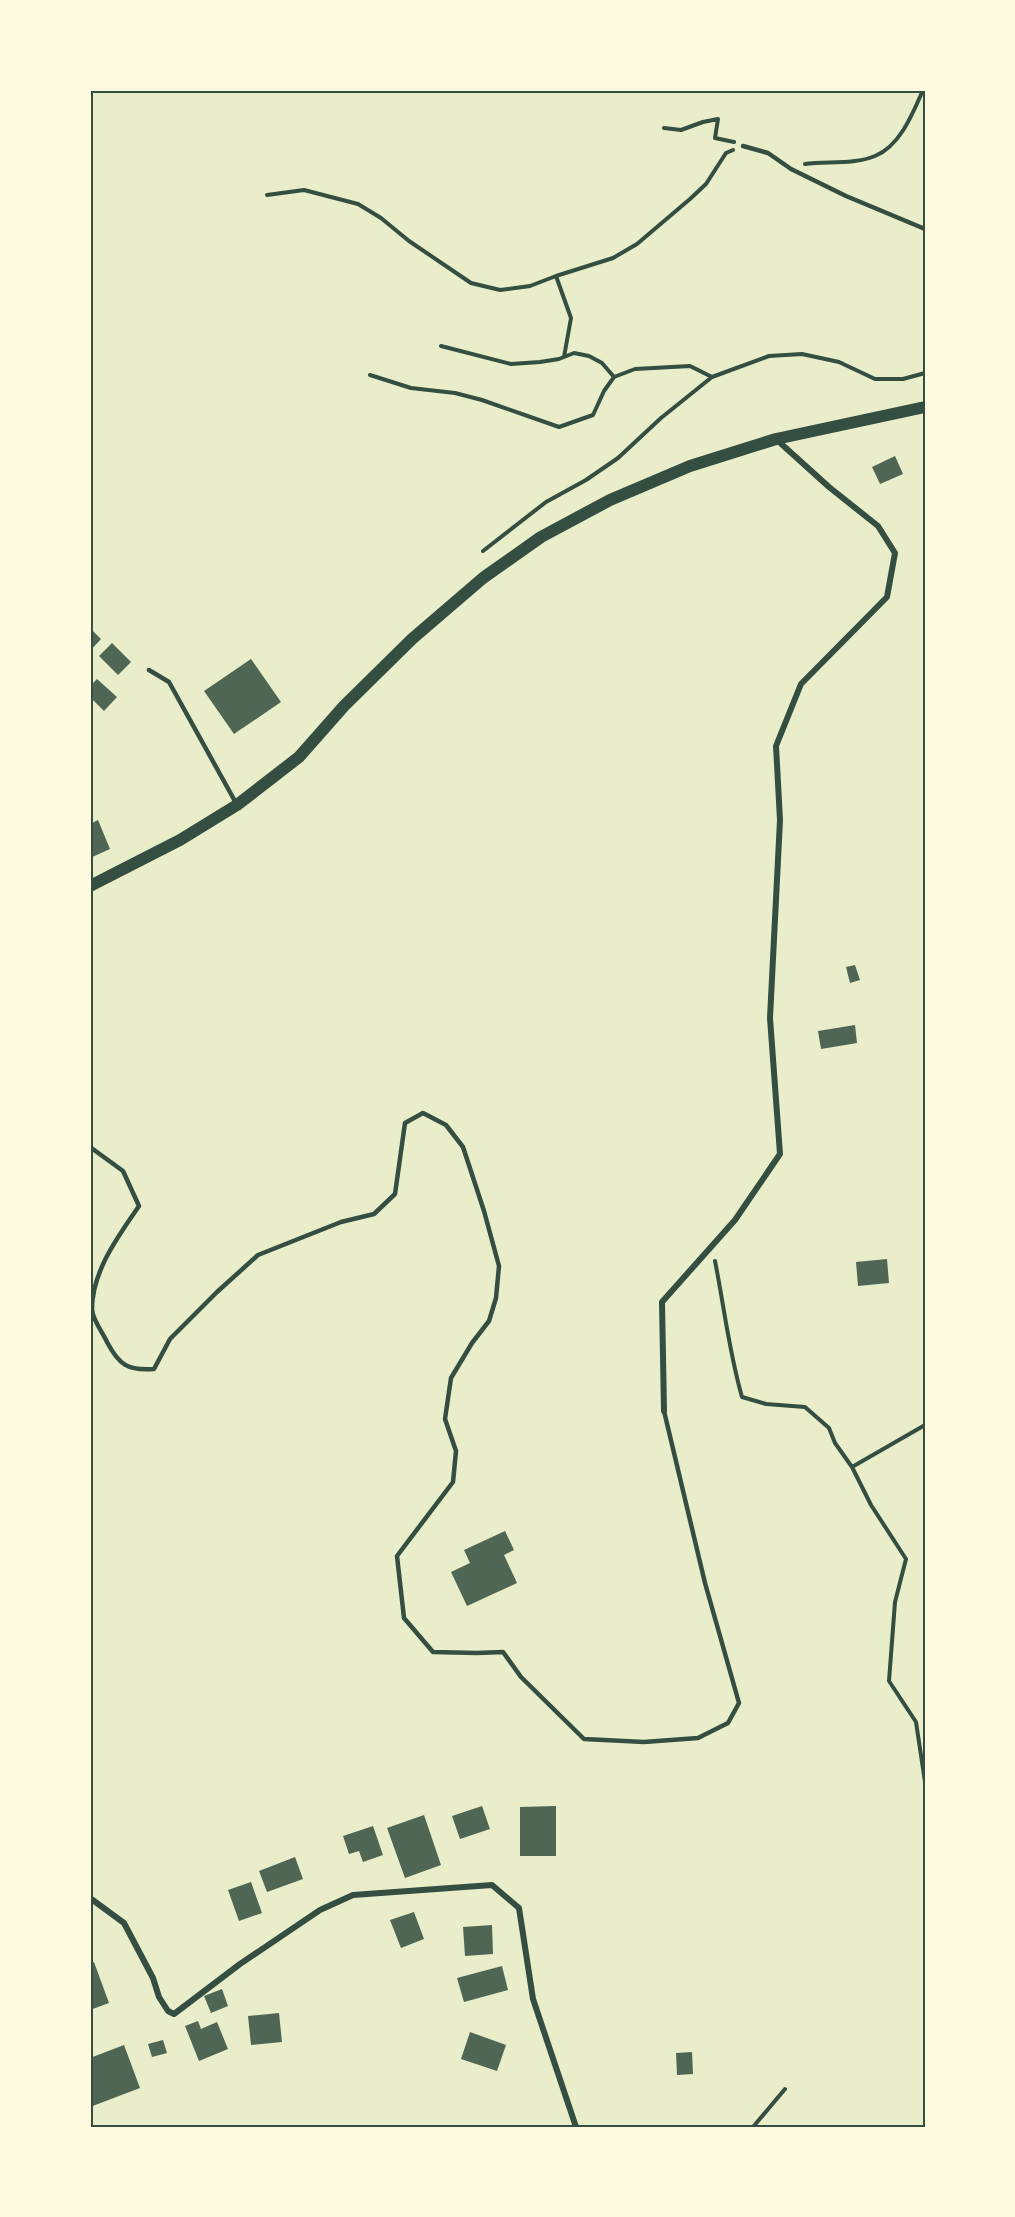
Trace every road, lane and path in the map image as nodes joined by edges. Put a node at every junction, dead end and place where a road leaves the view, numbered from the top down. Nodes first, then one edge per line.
1 (922, 92) edge
2 (664, 128) dead end
3 (742, 146) junction
4 (787, 166) junction
5 (267, 195) dead end
6 (925, 229) edge
7 (556, 276) junction
8 (441, 346) dead end
9 (564, 357) junction
10 (925, 373) edge
11 (370, 375) dead end
12 (614, 377) junction
13 (712, 377) junction
14 (925, 407) edge
15 (776, 439) junction
16 (483, 551) dead end
17 (149, 670) dead end
18 (237, 805) junction
19 (90, 886) edge
20 (90, 1147) edge
21 (712, 1245) junction
22 (664, 1411) joint
23 (925, 1425) edge
24 (852, 1467) junction
25 (925, 1782) edge
26 (90, 1898) edge
27 (785, 2089) dead end
28 (576, 2127) edge
29 (753, 2127) edge

1 - 4 path
2 - 3 path
3 - 4 lane
3 - 7 path
4 - 6 lane
5 - 7 path
7 - 9 path
8 - 9 path
9 - 12 path
10 - 13 path
11 - 12 path
12 - 13 path
13 - 16 path
14 - 15 main road
15 - 18 main road
15 - 21 street
17 - 18 lane
18 - 19 main road
20 - 22 lane
21 - 22 street
21 - 24 path
23 - 24 path
24 - 25 path
26 - 28 street
27 - 29 path

